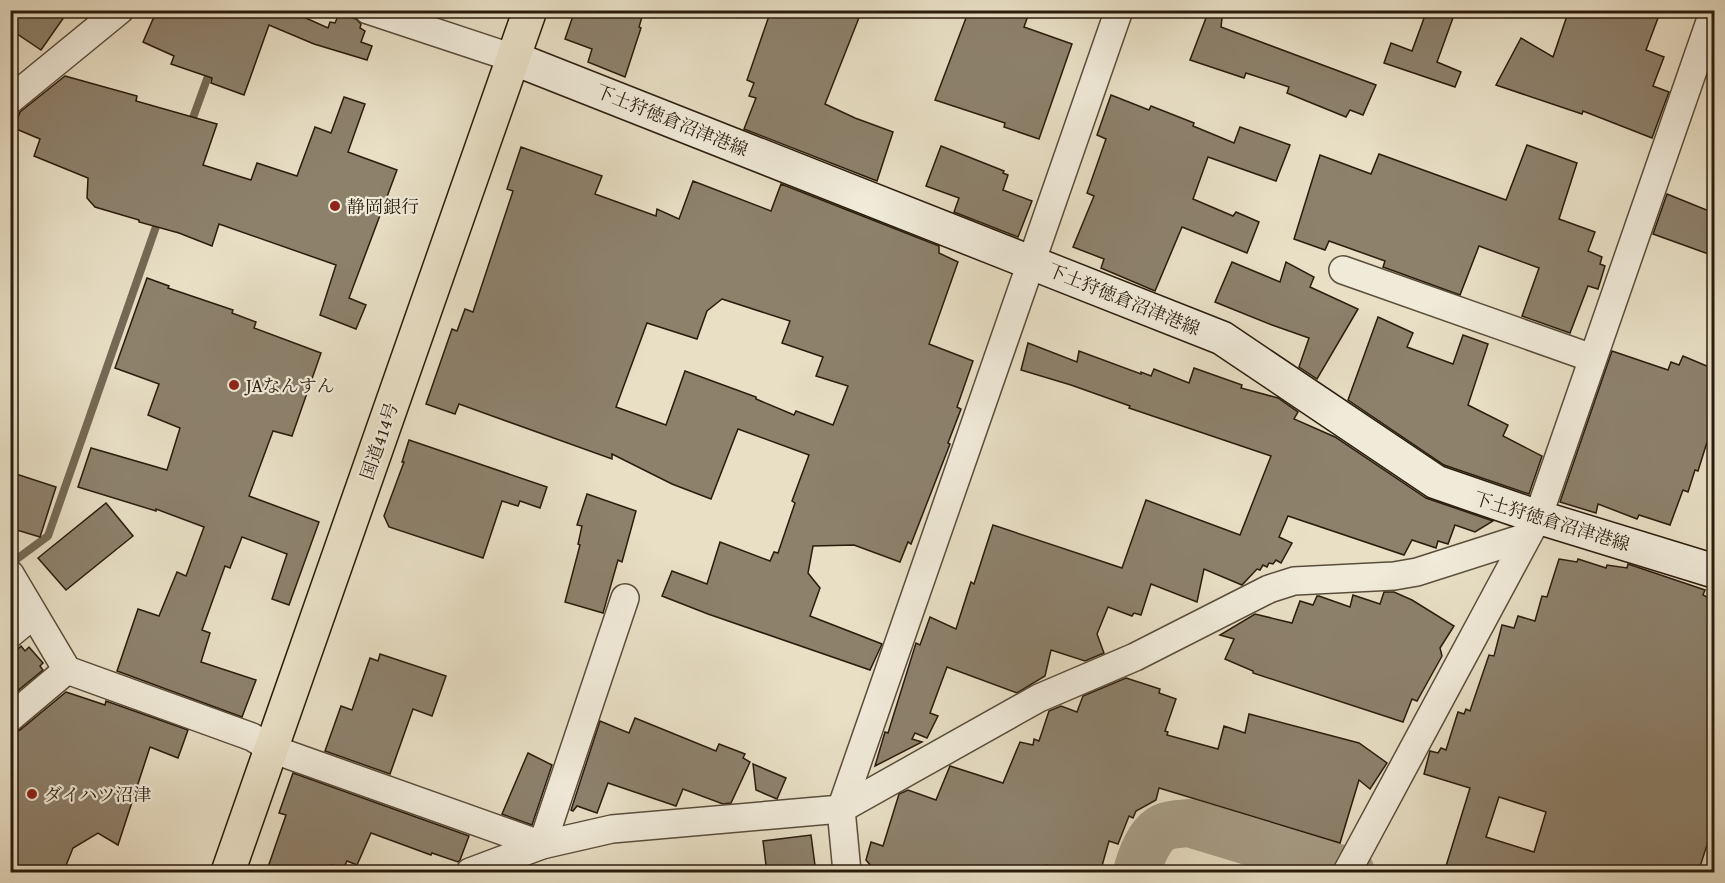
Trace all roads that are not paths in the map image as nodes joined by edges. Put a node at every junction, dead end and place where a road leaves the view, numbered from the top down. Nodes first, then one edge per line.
1 (120, 10) edge
2 (369, 10) edge
3 (530, 10) edge
4 (1119, 10) edge
5 (1714, 10) edge
6 (513, 58) junction
7 (10, 100) edge
8 (1031, 262) junction
9 (1343, 270) dead end
10 (1592, 358) junction
11 (1532, 527) junction
12 (1714, 571) edge
13 (10, 574) edge
14 (625, 598) dead end
15 (33, 615) junction
16 (10, 634) edge
17 (67, 670) junction
18 (10, 718) edge
19 (272, 748) junction
20 (842, 809) junction
21 (542, 845) junction
22 (228, 873) edge
23 (470, 873) edge
24 (847, 873) edge
25 (1347, 873) edge

1 - 7 street
2 - 6 street
3 - 6 highway, 国道414号
4 - 8 street
5 - 10 street
6 - 8 main road, 下土狩徳倉沼津港線
6 - 19 highway, 国道414号
8 - 11 main road, 下土狩徳倉沼津港線
8 - 20 street
9 - 10 street
10 - 11 street
11 - 12 main road, 下土狩徳倉沼津港線
11 - 20 street
11 - 25 street
13 - 15 street
14 - 21 street
15 - 16 street
15 - 17 street
17 - 18 street
17 - 19 street
19 - 21 street
19 - 22 highway, 国道414号
20 - 21 street
20 - 24 street
21 - 23 street

